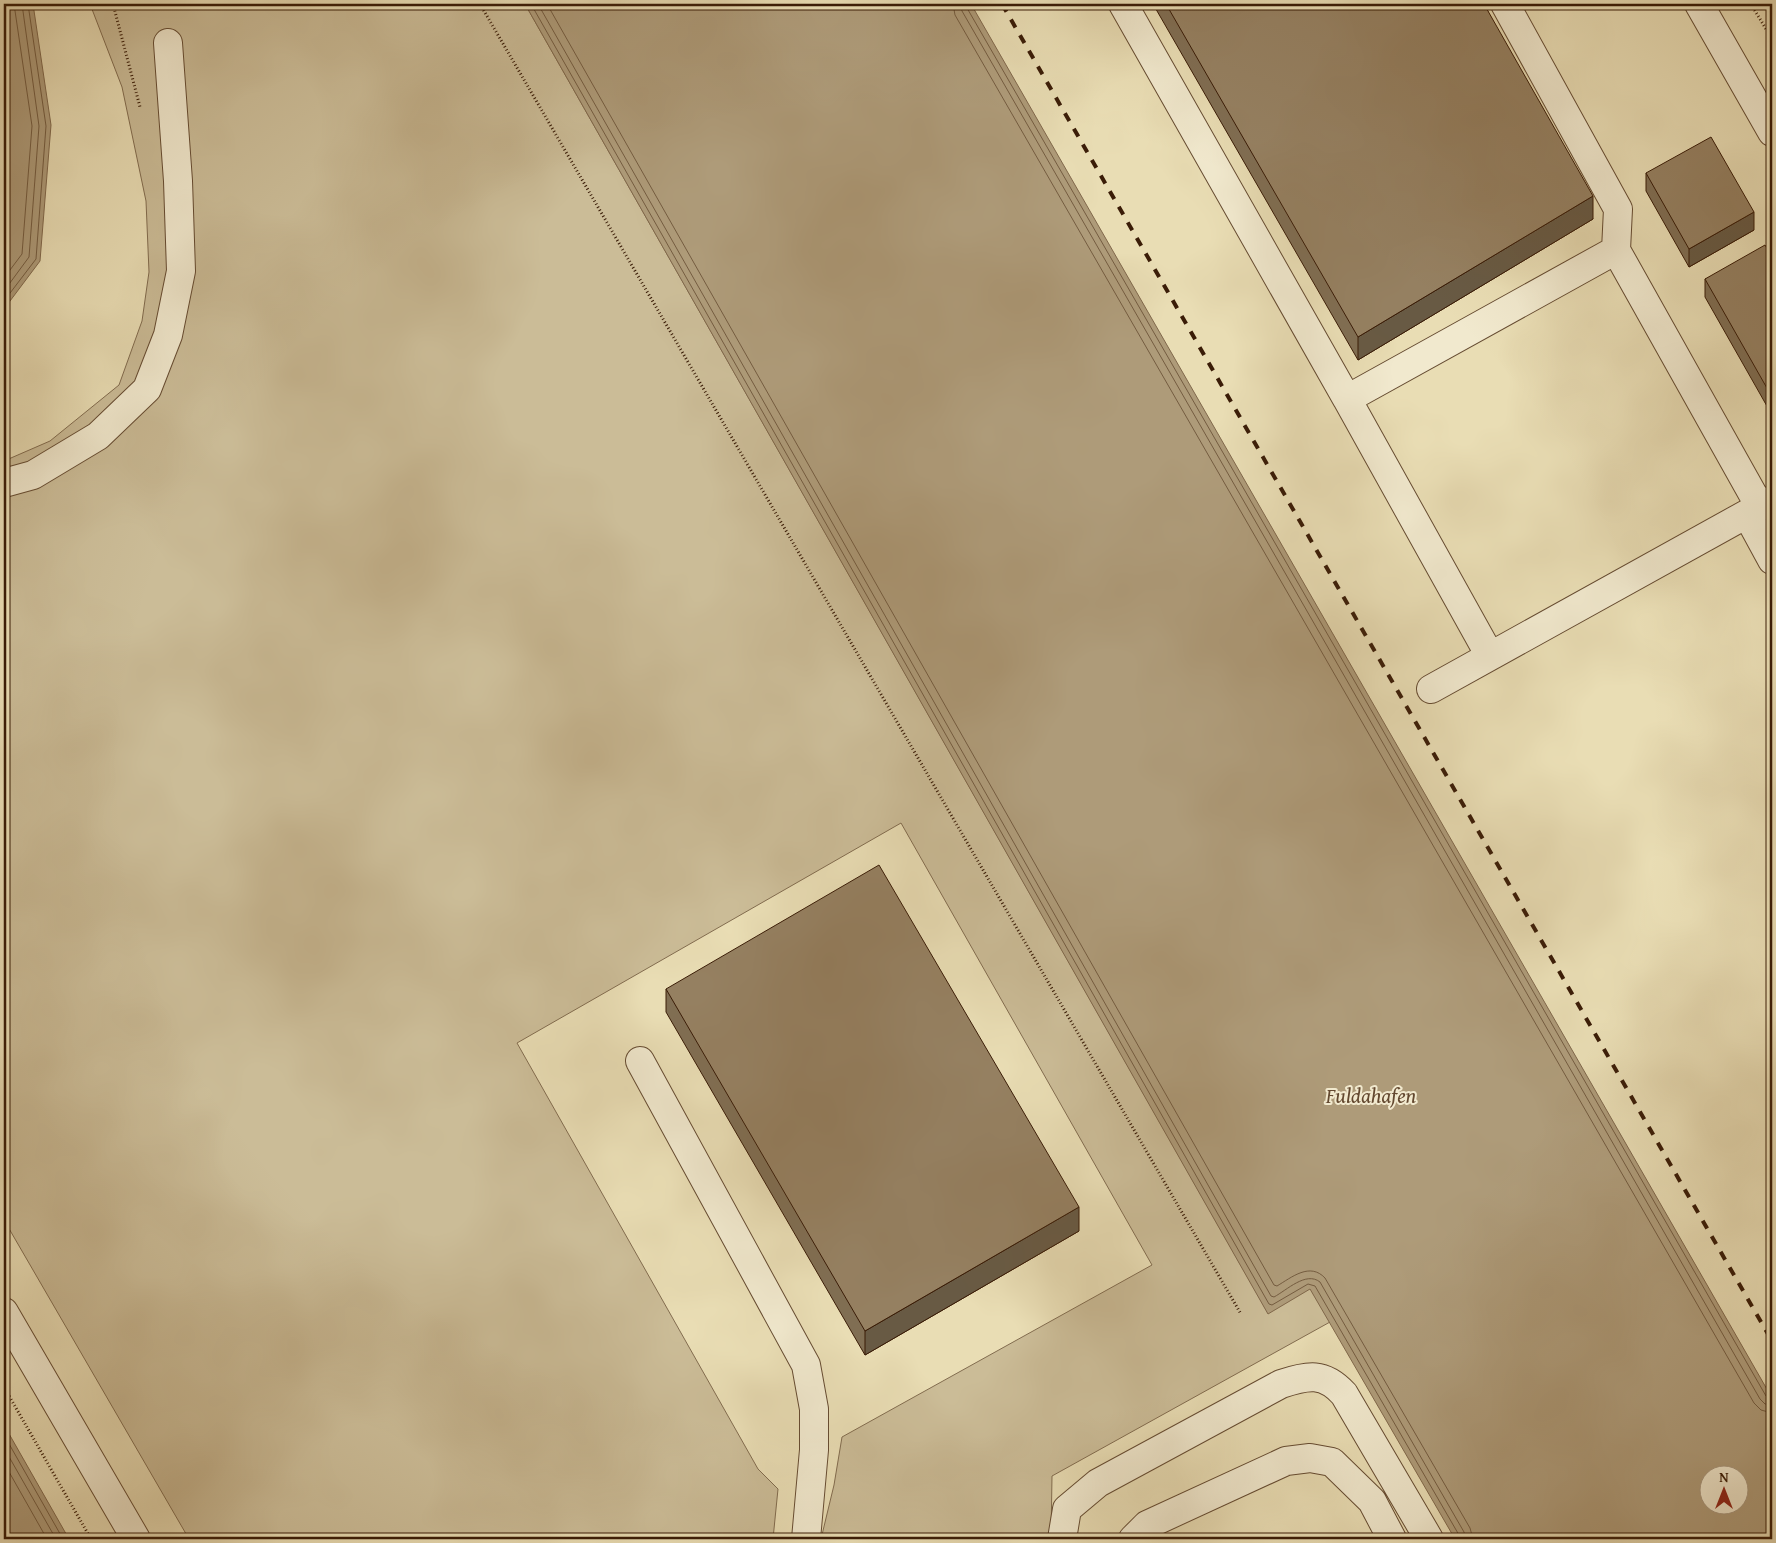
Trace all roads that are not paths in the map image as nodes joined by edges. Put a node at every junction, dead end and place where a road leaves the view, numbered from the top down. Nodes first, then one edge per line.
1 (1123, 4) edge
2 (1505, 4) edge
3 (1699, 4) edge
4 (168, 44) dead end
5 (1772, 132) edge
6 (1616, 250) junction
7 (1347, 399) junction
8 (4, 483) edge
9 (1760, 507) edge
10 (1772, 560) edge
11 (1490, 656) junction
12 (1431, 689) dead end
13 (640, 1061) dead end
14 (4, 1312) edge
15 (136, 1539) edge
16 (806, 1539) edge
17 (1062, 1539) edge
18 (1133, 1539) edge
19 (1392, 1539) edge
20 (1429, 1539) edge

1 - 7 street
2 - 6 street
3 - 5 street
4 - 8 street
6 - 7 street
6 - 9 street
7 - 11 street
9 - 10 street
9 - 11 street
11 - 12 street
13 - 16 street
14 - 15 street
17 - 20 street
18 - 19 street

